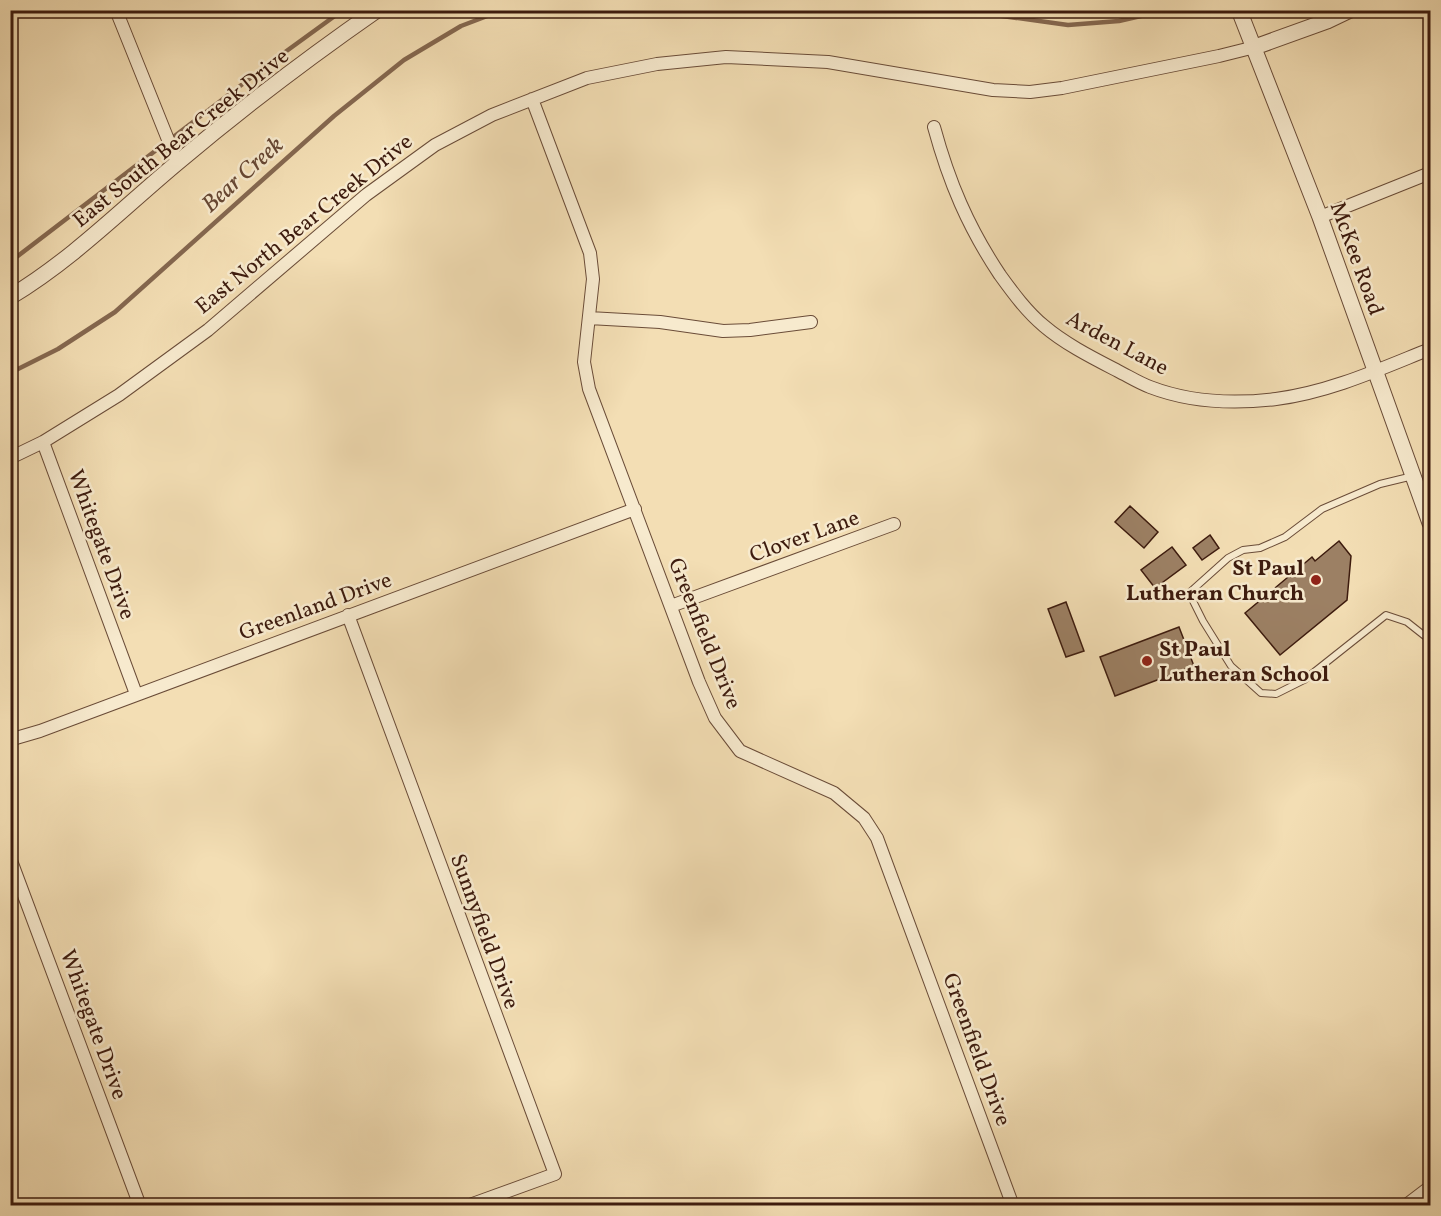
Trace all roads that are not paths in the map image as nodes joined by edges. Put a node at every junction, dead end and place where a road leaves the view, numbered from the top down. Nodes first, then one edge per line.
1 (116, 10) edge
2 (377, 10) edge
3 (1239, 10) edge
4 (1350, 10) edge
5 (1255, 47) junction
6 (532, 99) junction
7 (934, 127) dead end
8 (177, 162) junction
9 (1431, 173) edge
10 (1320, 218) junction
11 (10, 297) edge
12 (589, 318) junction
13 (811, 322) dead end
14 (1431, 349) edge
15 (1375, 371) junction
16 (43, 442) junction
17 (10, 458) edge
18 (1413, 476) junction
19 (635, 509) junction
20 (1431, 523) edge
21 (894, 524) dead end
22 (671, 606) junction
23 (348, 615) junction
24 (1431, 636) edge
25 (136, 694) junction
26 (10, 742) edge
27 (10, 858) edge
28 (1431, 1187) edge
29 (140, 1206) edge
30 (467, 1206) edge
31 (1013, 1206) edge
32 (1405, 1206) edge

1 - 8 street
2 - 8 street, East South Bear Creek Drive
3 - 5 street, McKee Road
4 - 5 street, East North Bear Creek Drive
5 - 6 street, East North Bear Creek Drive
5 - 10 street, McKee Road
6 - 12 street, Greenfield Drive
6 - 16 street, East North Bear Creek Drive
7 - 15 street, Arden Lane
8 - 11 street, East South Bear Creek Drive
9 - 10 street
10 - 15 street, McKee Road
12 - 13 street
12 - 19 street, Greenfield Drive
14 - 15 street, Arden Lane
15 - 18 street, McKee Road
16 - 17 street, East North Bear Creek Drive
16 - 25 street, Whitegate Drive
18 - 20 street, McKee Road
18 - 24 lane
19 - 22 street, Greenfield Drive
19 - 23 street, Greenland Drive
21 - 22 street, Clover Lane
22 - 31 street, Greenfield Drive
23 - 25 street, Greenland Drive
23 - 30 street, Sunnyfield Drive
25 - 26 street, Greenland Drive
27 - 29 street, Whitegate Drive
28 - 32 street

